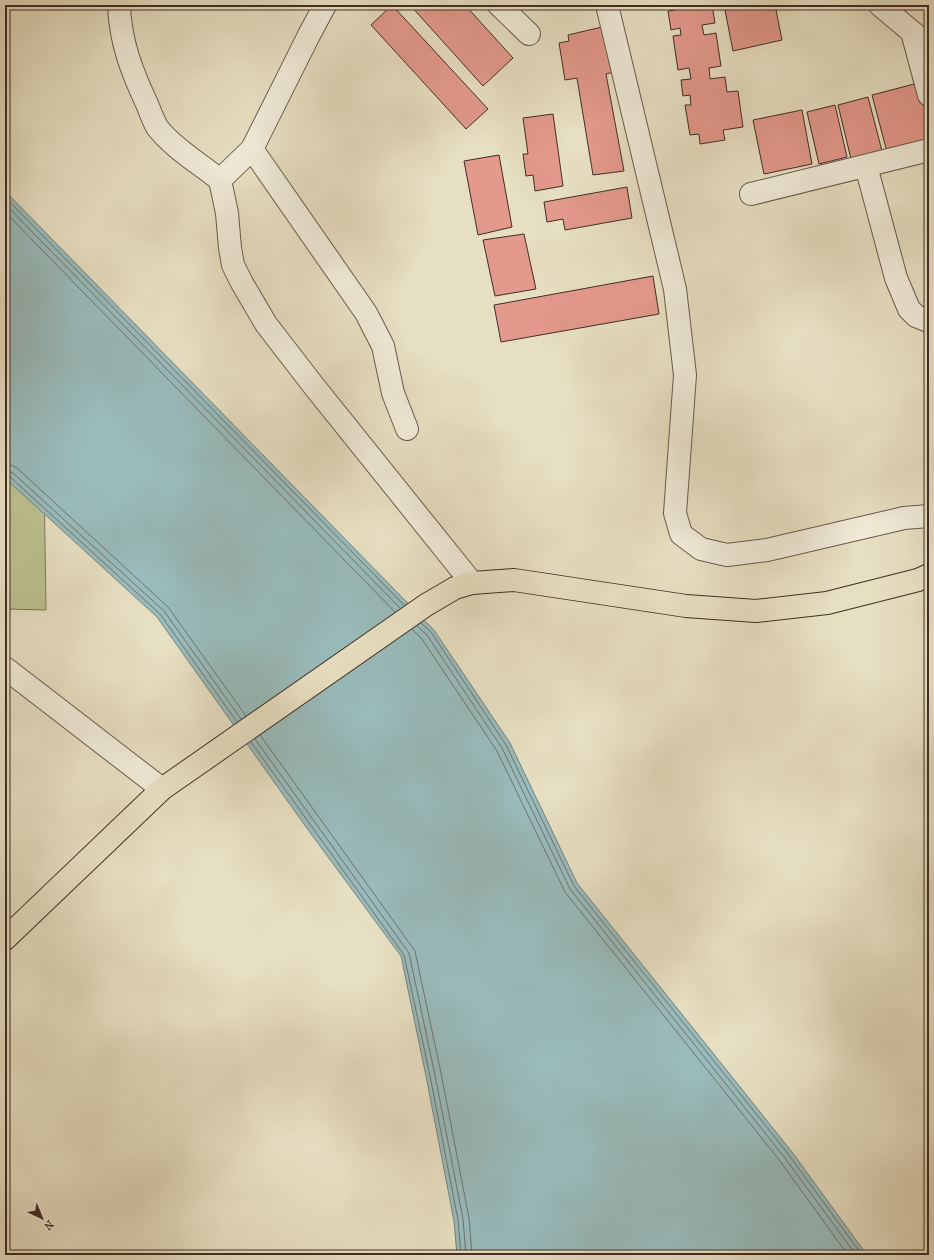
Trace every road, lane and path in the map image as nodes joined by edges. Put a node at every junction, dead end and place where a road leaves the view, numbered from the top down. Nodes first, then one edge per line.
1 (119, 5) edge
2 (325, 5) edge
3 (499, 5) edge
4 (607, 5) edge
5 (880, 5) edge
6 (912, 32) junction
7 (529, 34) dead end
8 (929, 46) edge
9 (929, 95) edge
10 (252, 149) junction
11 (929, 150) edge
12 (866, 166) junction
13 (220, 180) junction
14 (751, 194) dead end
15 (929, 320) edge
16 (406, 429) dead end
17 (929, 504) edge
18 (929, 516) edge
19 (904, 518) junction
20 (929, 575) edge
21 (472, 583) junction
22 (5, 668) edge
23 (162, 789) junction
24 (5, 939) edge

1 - 13 street
2 - 10 street
3 - 7 street
4 - 19 street
5 - 6 street
6 - 8 street
6 - 9 street
10 - 13 street
10 - 16 street
11 - 12 street
12 - 14 street
12 - 15 street
13 - 21 street
17 - 19 street
18 - 19 street
20 - 21 main road
21 - 23 main road
22 - 23 street
23 - 24 main road

